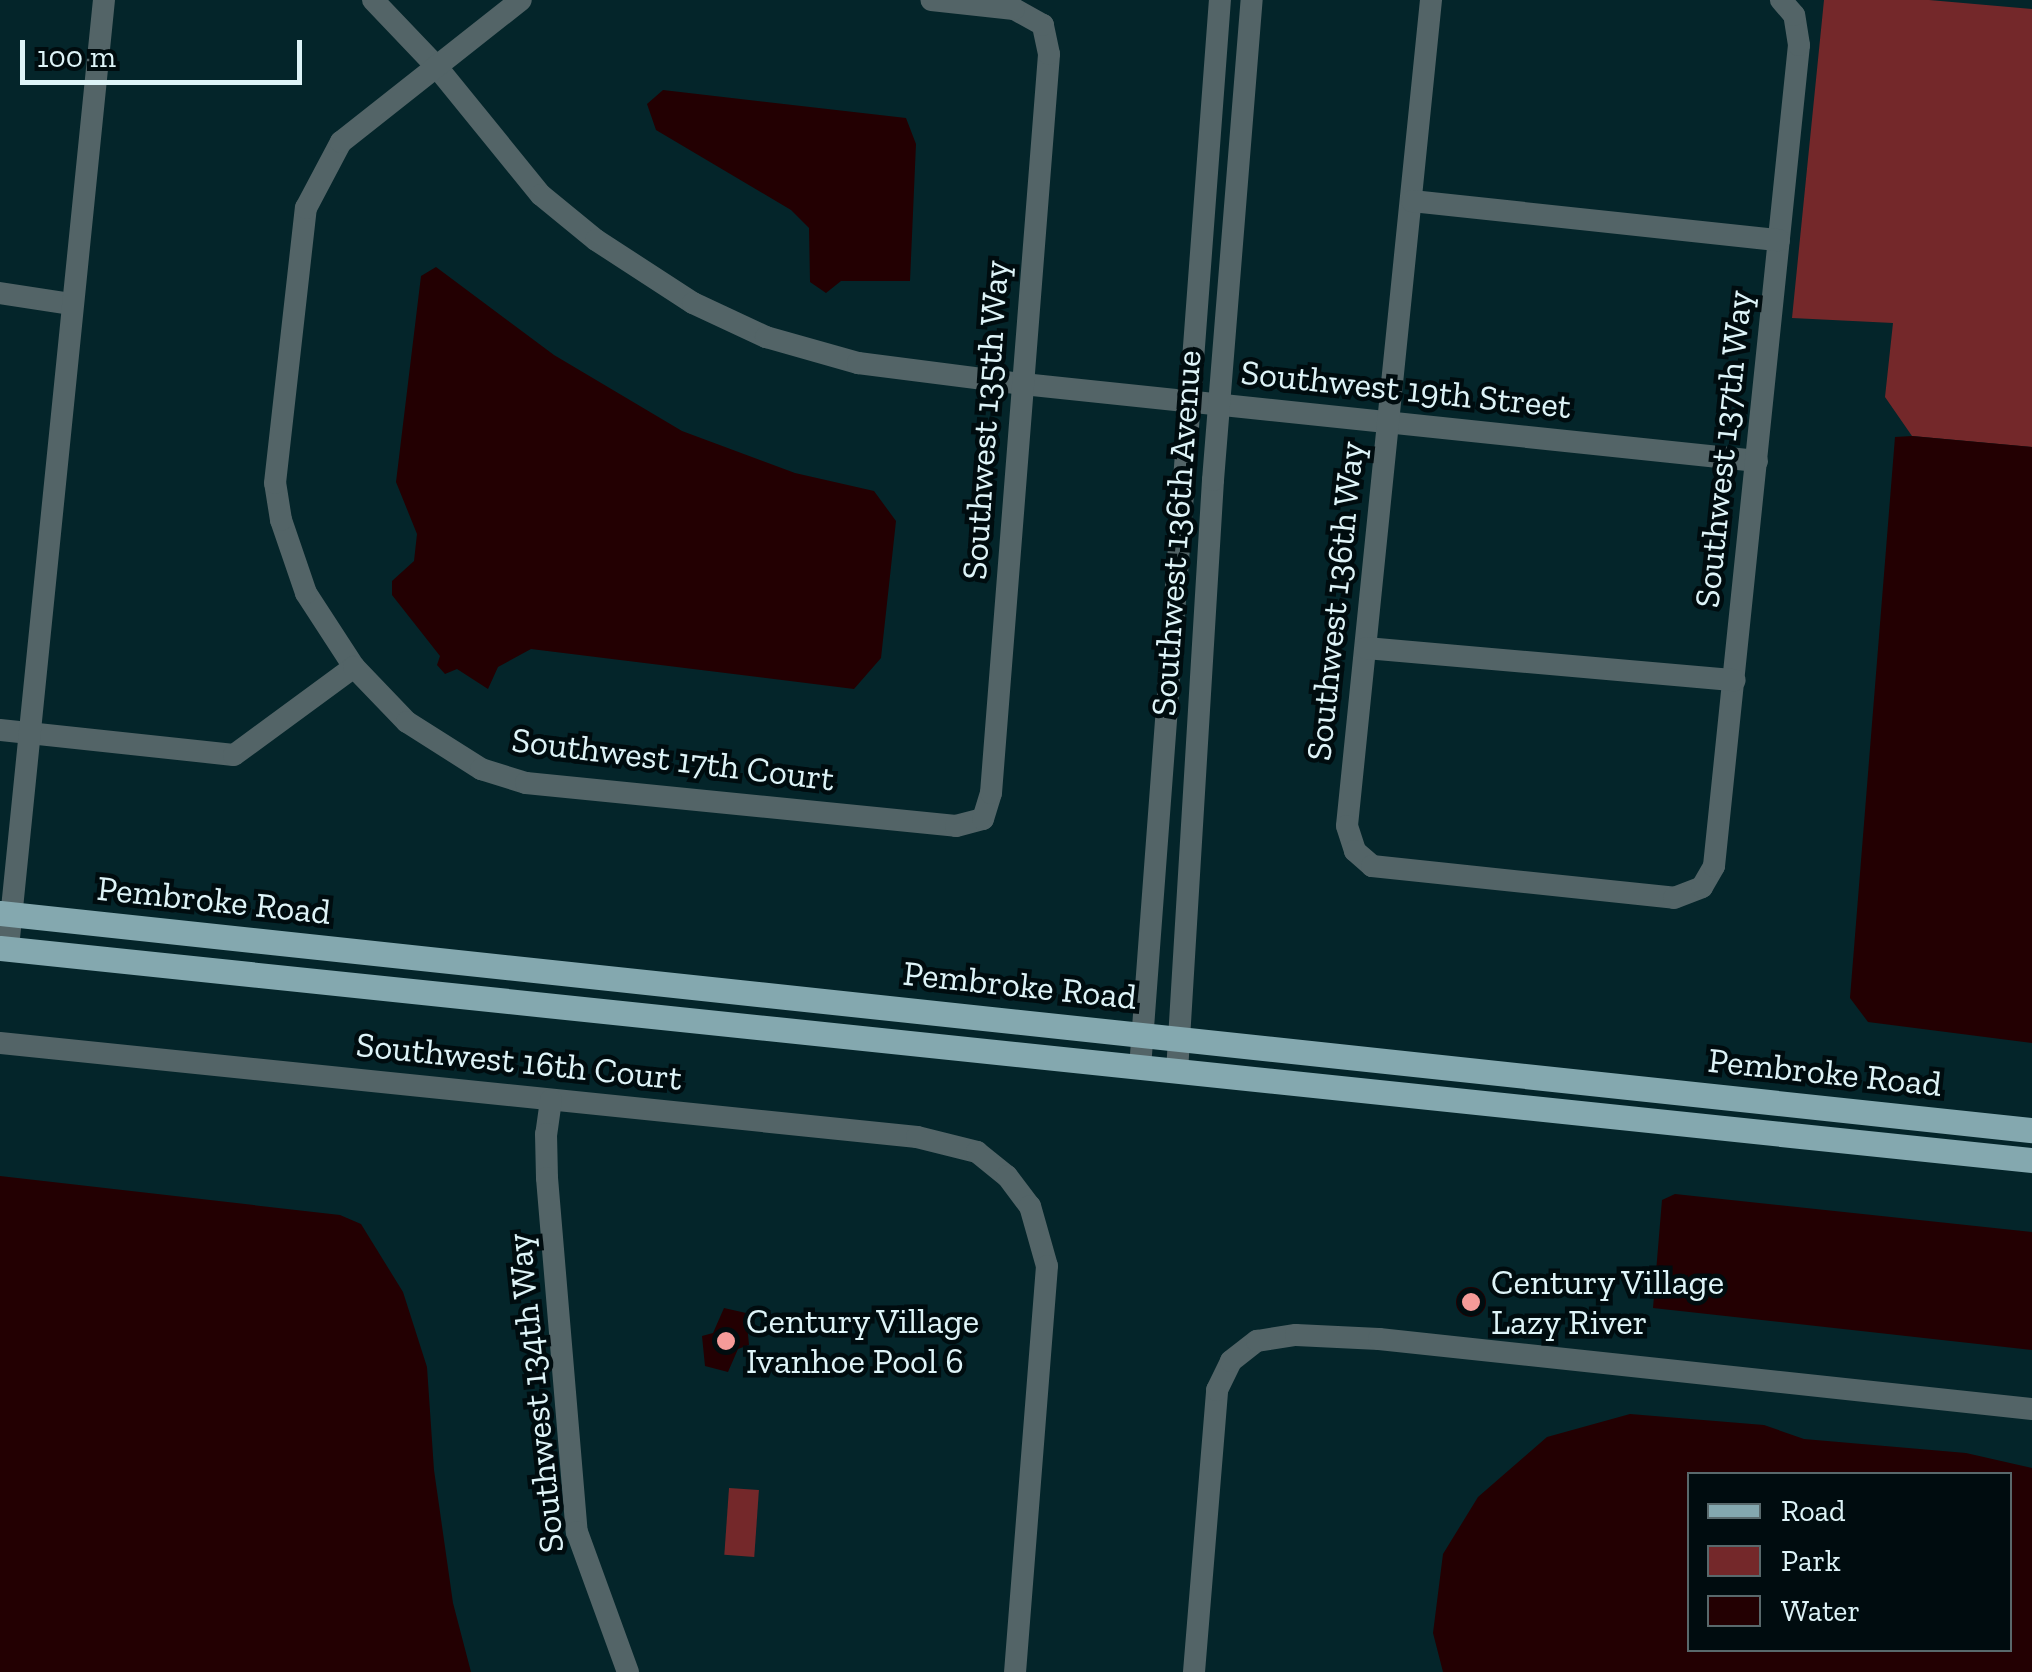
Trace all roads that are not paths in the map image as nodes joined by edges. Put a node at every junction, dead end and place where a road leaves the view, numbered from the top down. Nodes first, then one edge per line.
1 (104, 0) edge
2 (372, 0) edge
3 (521, 0) edge
4 (932, 0) edge
5 (1220, 0) edge
6 (1252, 0) edge
7 (1431, 0) edge
8 (1787, 7) edge
9 (436, 66) junction
10 (1412, 200) junction
11 (1779, 240) junction
12 (0, 293) edge
13 (70, 304) junction
14 (1022, 384) junction
15 (1188, 402) junction
16 (1220, 404) junction
17 (1389, 422) junction
18 (1757, 461) junction
19 (1366, 648) junction
20 (354, 667) junction
21 (1735, 680) junction
22 (0, 730) edge
23 (26, 733) junction
24 (983, 819) joint
25 (1702, 887) joint
26 (5, 913) edge
27 (4, 948) edge
28 (1142, 1033) junction
29 (1180, 1037) junction
30 (0, 1043) edge
31 (1140, 1068) junction
32 (1177, 1072) junction
33 (551, 1100) junction
34 (2032, 1130) edge
35 (2032, 1160) edge
36 (2032, 1409) edge
37 (628, 1672) edge
38 (1015, 1672) edge
39 (1194, 1672) edge

1 - 13 street
2 - 9 street, Southwest 19th Street
3 - 9 street, Southwest 17th Court
4 - 14 street, Southwest 135th Way
5 - 15 street, Southwest 136th Avenue
6 - 16 street, Southwest 136th Avenue
7 - 10 street, Southwest 136th Way
8 - 11 street, Southwest 137th Way
9 - 14 street, Southwest 19th Street
9 - 20 street, Southwest 17th Court
10 - 11 street
10 - 17 street, Southwest 136th Way
11 - 18 street, Southwest 137th Way
12 - 13 street
13 - 23 street
14 - 15 street, Southwest 19th Street
14 - 24 street, Southwest 135th Way
15 - 16 street, Southwest 19th Street
15 - 28 street, Southwest 136th Avenue
16 - 17 street, Southwest 19th Street
16 - 29 street, Southwest 136th Avenue
17 - 18 street, Southwest 19th Street
17 - 19 street, Southwest 136th Way
18 - 21 street, Southwest 137th Way
19 - 21 street
19 - 25 street, Southwest 136th Way
20 - 23 street
20 - 24 street, Southwest 17th Court
21 - 25 street, Southwest 137th Way
22 - 23 street
23 - 26 street
26 - 27 street
26 - 28 main road, Pembroke Road
27 - 31 main road, Pembroke Road
28 - 29 main road, Pembroke Road
28 - 31 street, Southwest 136th Avenue
29 - 32 street, Southwest 136th Avenue
29 - 34 main road, Pembroke Road
30 - 33 street, Southwest 16th Court
31 - 32 main road, Pembroke Road
32 - 35 main road, Pembroke Road
33 - 37 street, Southwest 134th Way
33 - 38 street, Southwest 16th Court
36 - 39 street

